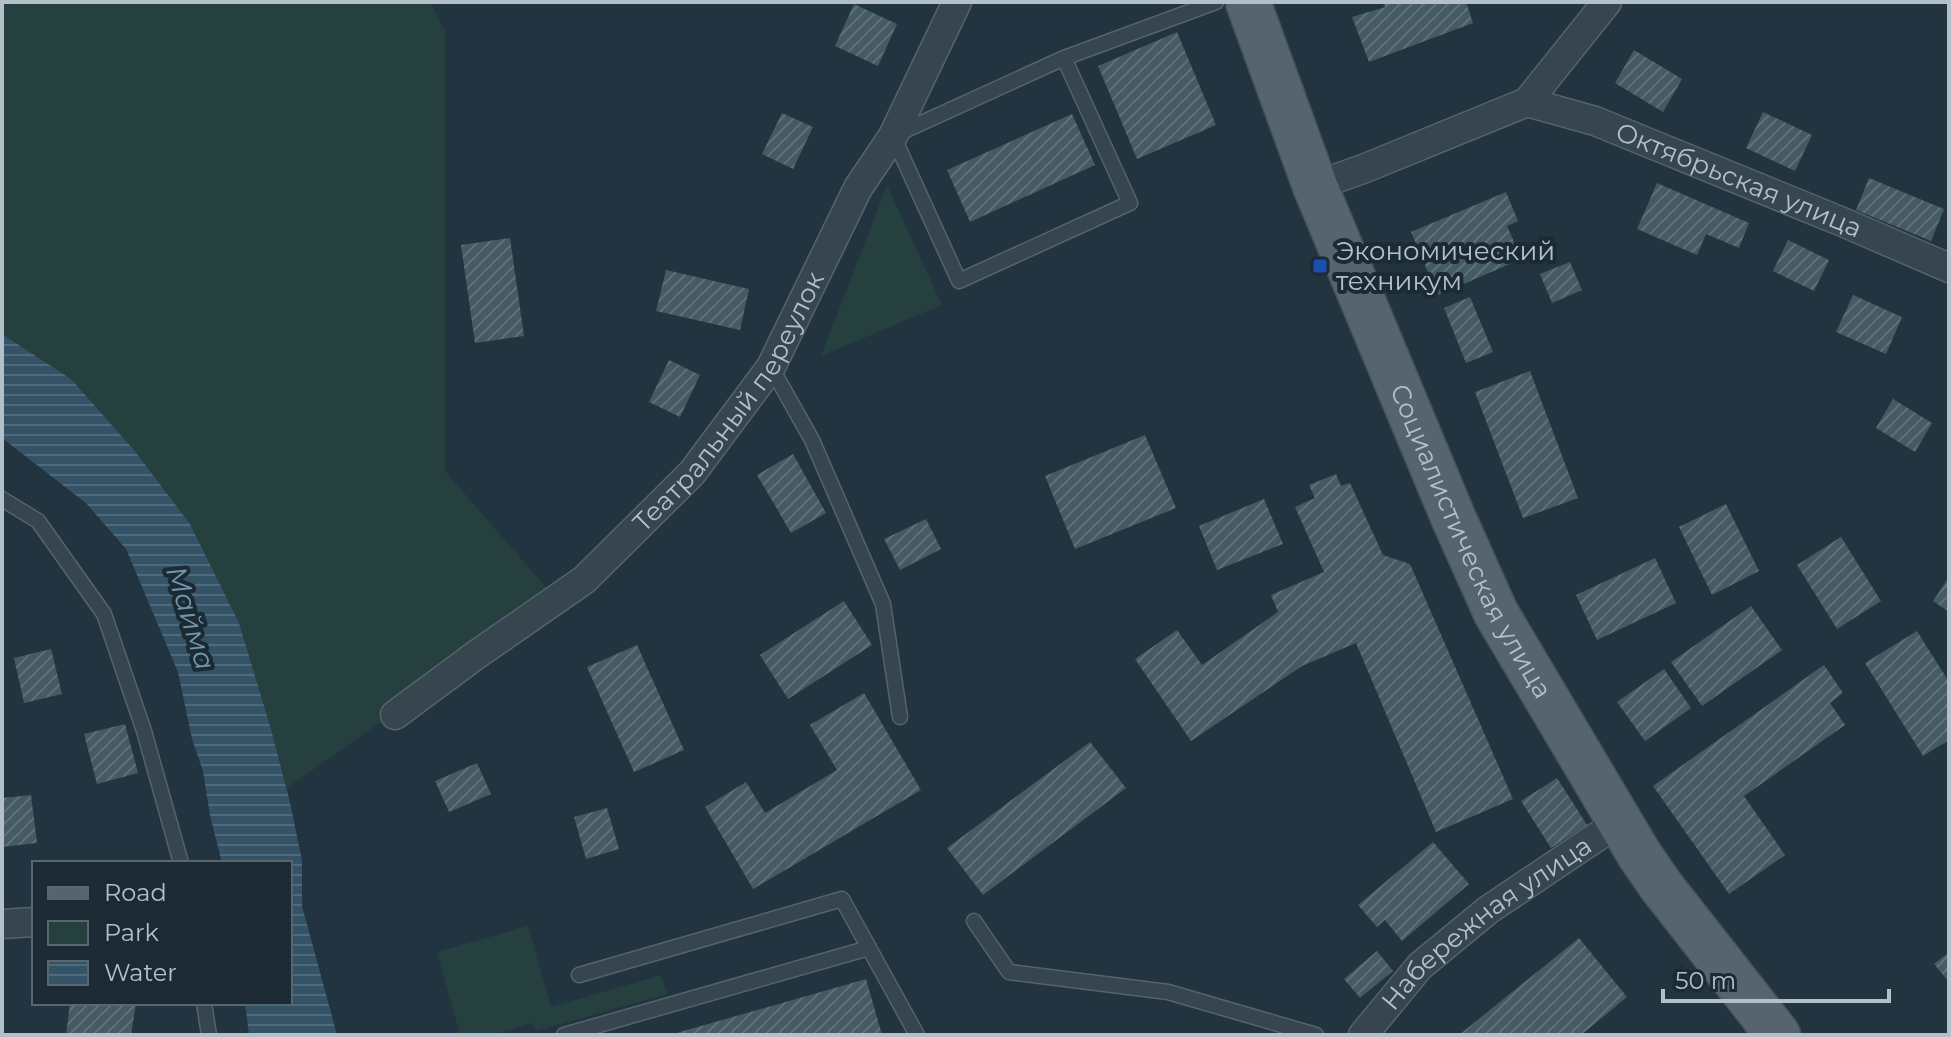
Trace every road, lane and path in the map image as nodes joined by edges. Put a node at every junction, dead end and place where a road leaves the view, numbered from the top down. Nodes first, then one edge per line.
1 (957, 2) edge
2 (1216, 2) edge
3 (1248, 2) edge
4 (1607, 2) edge
5 (1064, 58) junction
6 (1527, 102) junction
7 (893, 136) junction
8 (1315, 186) junction
9 (1949, 268) edge
10 (771, 367) junction
11 (2, 499) edge
12 (395, 715) dead end
13 (900, 717) dead end
14 (1619, 822) junction
15 (180, 861) edge
16 (974, 921) dead end
17 (32, 922) edge
18 (2, 924) edge
19 (869, 948) junction
20 (579, 975) dead end
21 (204, 1005) edge
22 (209, 1035) edge
23 (564, 1035) edge
24 (917, 1035) edge
25 (1316, 1035) edge
26 (1363, 1035) edge
27 (1778, 1035) edge

1 - 7 street, Театральный переулок
2 - 5 lane
3 - 8 main road, Социалистическая улица
4 - 6 street
5 - 7 lane
5 - 7 lane
6 - 8 street
6 - 9 street, Октябрьская улица
7 - 10 street, Театральный переулок
8 - 14 main road, Социалистическая улица
10 - 12 street, Театральный переулок
10 - 13 lane
11 - 15 lane
14 - 26 street, Набережная улица
14 - 27 main road, Социалистическая улица
16 - 25 lane
17 - 18 street
19 - 20 lane
19 - 23 lane
19 - 24 lane
21 - 22 lane

